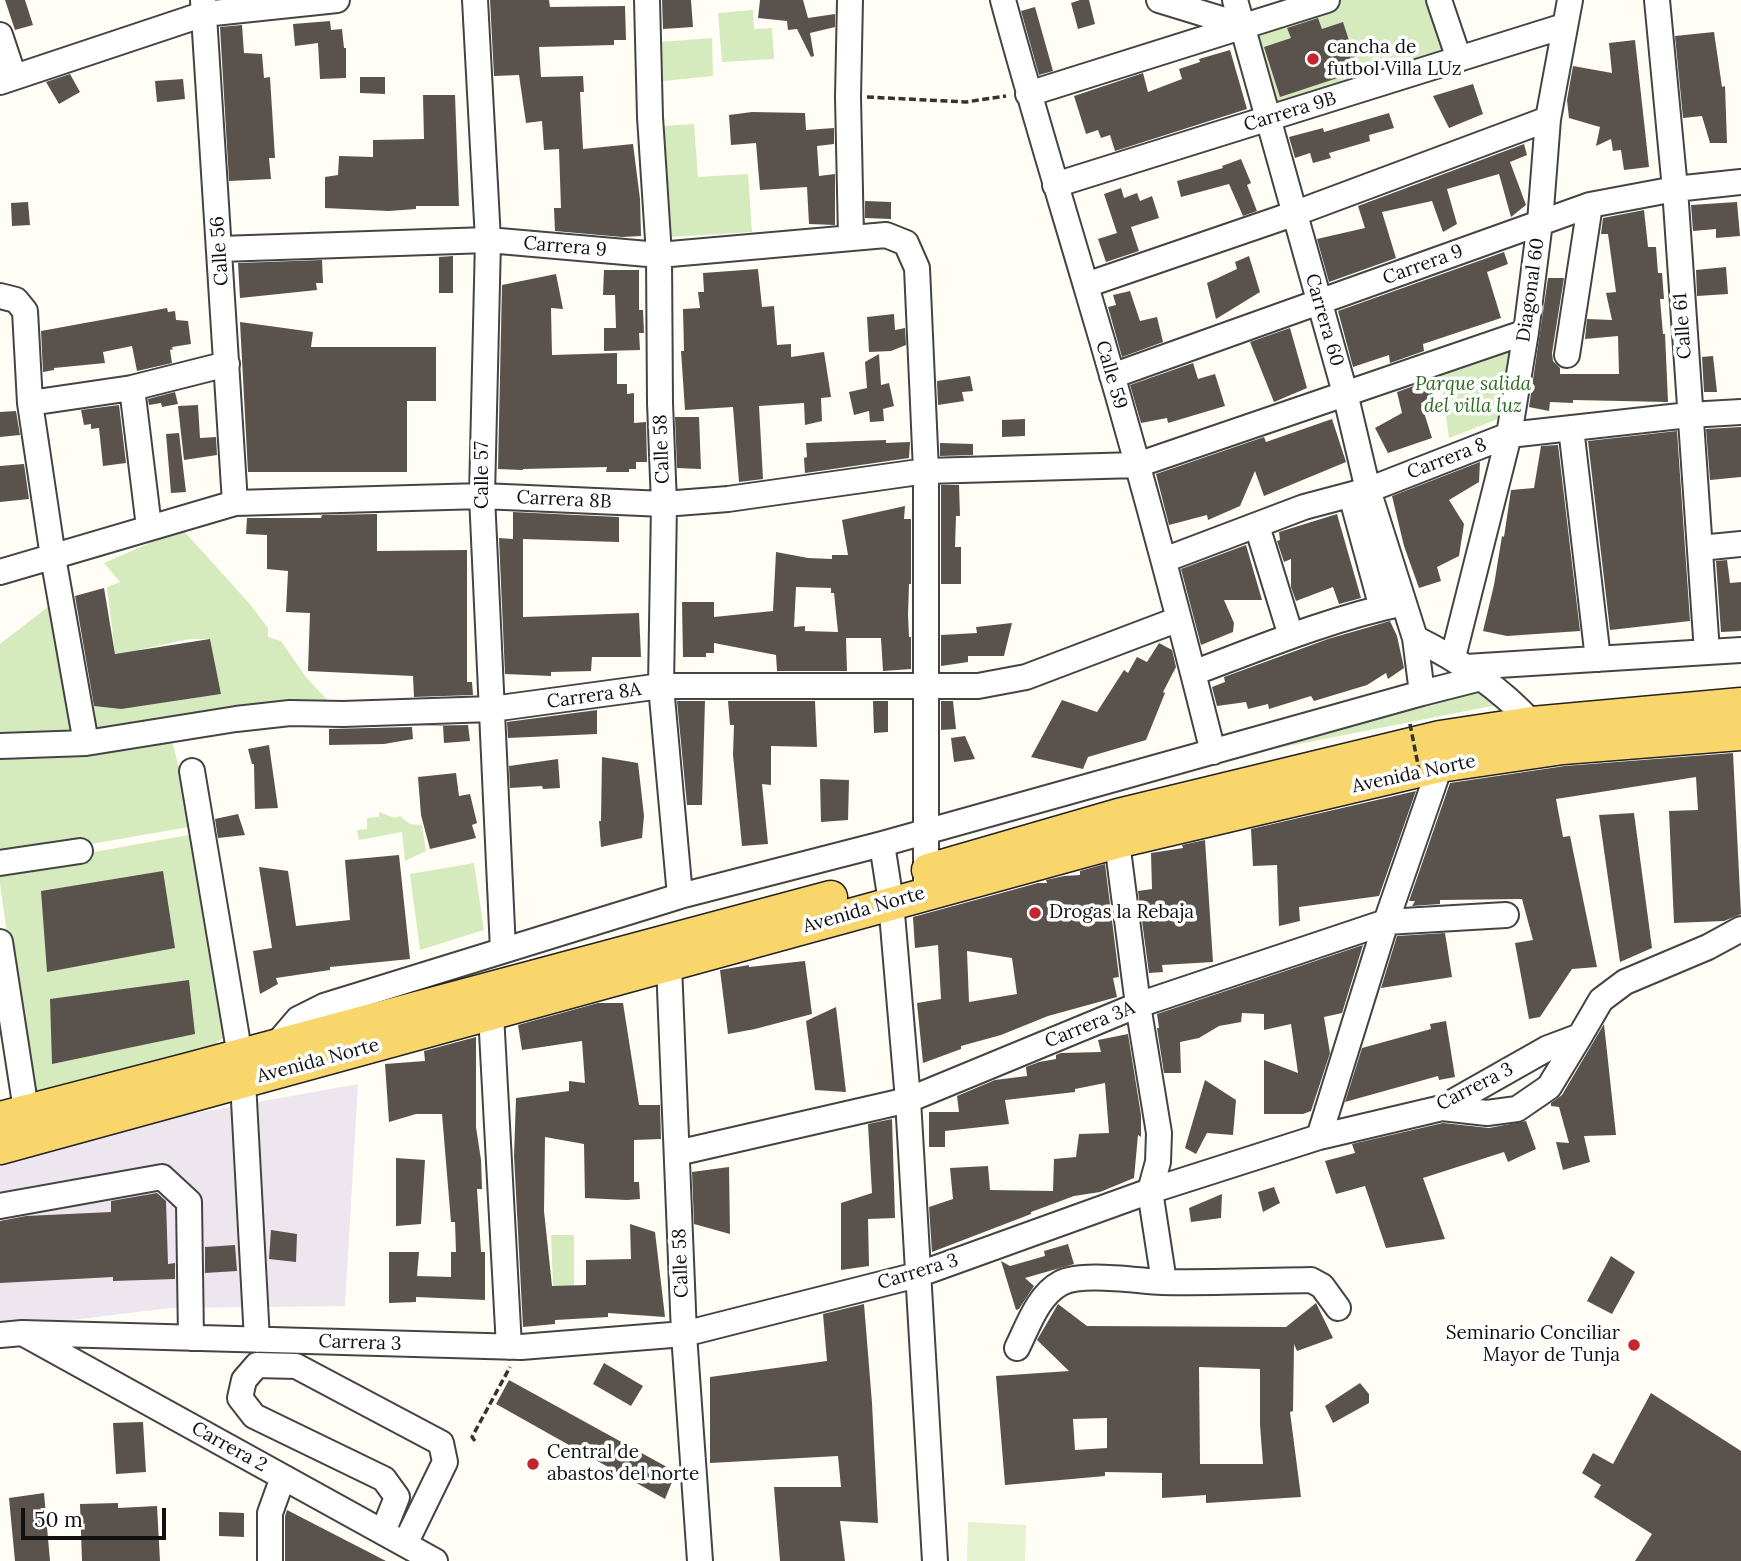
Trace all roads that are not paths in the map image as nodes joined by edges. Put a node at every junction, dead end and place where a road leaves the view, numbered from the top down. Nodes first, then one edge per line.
1 (337, 0) edge
2 (475, 0) edge
3 (647, 0) edge
4 (850, 0) edge
5 (1003, 0) edge
6 (1159, 0) edge
7 (1235, 0) edge
8 (1327, 0) edge
9 (1439, 0) edge
10 (1570, 0) edge
11 (1657, 0) edge
12 (203, 7) edge
13 (1244, 26) junction
14 (1564, 26) junction
15 (0, 35) edge
16 (1459, 59) junction
17 (7, 80) edge
18 (1028, 94) junction
19 (1268, 119) junction
20 (1548, 119) junction
21 (1741, 182) edge
22 (1055, 185) junction
23 (1675, 189) junction
24 (1590, 205) junction
25 (1296, 213) junction
26 (1541, 222) junction
27 (851, 238) junction
28 (488, 240) junction
29 (220, 250) junction
30 (659, 255) junction
31 (1086, 285) junction
32 (8, 298) edge
33 (1318, 303) junction
34 (1526, 331) junction
35 (1567, 355) dead end
36 (227, 364) junction
37 (1112, 376) junction
38 (132, 388) junction
39 (1345, 393) junction
40 (30, 403) junction
41 (1741, 412) edge
42 (1689, 415) junction
43 (1571, 428) junction
44 (1509, 435) junction
45 (1136, 465) junction
46 (926, 471) junction
47 (1360, 492) junction
48 (482, 496) junction
49 (235, 503) junction
50 (664, 504) junction
51 (1257, 526) junction
52 (149, 527) junction
53 (1741, 544) edge
54 (1700, 548) junction
55 (52, 557) junction
56 (1164, 560) junction
57 (0, 572) edge
58 (1393, 606) junction
59 (1179, 619) junction
60 (1291, 636) junction
61 (1415, 638) junction
62 (1741, 650) edge
63 (1707, 652) junction
64 (1598, 659) junction
65 (1466, 667) junction
66 (1194, 673) junction
67 (661, 686) junction
68 (924, 688) junction
69 (1422, 693) junction
70 (1741, 704) edge
71 (492, 709) junction
72 (1532, 723) junction
73 (1741, 734) edge
74 (86, 743) junction
75 (0, 746) edge
76 (1213, 752) junction
77 (192, 771) dead end
78 (1430, 771) junction
79 (925, 832) junction
80 (1117, 842) junction
81 (882, 844) junction
82 (80, 851) dead end
83 (0, 863) edge
84 (926, 882) junction
85 (889, 892) junction
86 (680, 897) junction
87 (1506, 915) dead end
88 (1386, 922) junction
89 (1741, 929) edge
90 (0, 942) edge
91 (503, 950) junction
92 (669, 965) junction
93 (1138, 1005) junction
94 (491, 1014) junction
95 (1580, 1036) junction
96 (274, 1047) junction
97 (241, 1069) junction
98 (908, 1100) junction
99 (1442, 1108) junction
100 (13, 1114) edge
101 (1319, 1137) junction
102 (0, 1148) edge
103 (677, 1153) junction
104 (1150, 1191) junction
105 (0, 1206) edge
106 (1163, 1274) junction
107 (917, 1275) junction
108 (1338, 1308) dead end
109 (11, 1334) edge
110 (684, 1334) junction
111 (191, 1338) junction
112 (257, 1340) junction
113 (515, 1347) junction
114 (1017, 1348) dead end
115 (283, 1477) junction
116 (383, 1532) junction
117 (405, 1544) junction
118 (270, 1561) edge
119 (435, 1561) edge
120 (700, 1561) edge
121 (935, 1561) edge

1 - 12 street
2 - 28 street, Calle 57
3 - 30 street, Calle 58
4 - 27 street
5 - 18 street, Calle 59
6 - 13 street
7 - 13 street, Carrera 60
8 - 13 street
9 - 16 street
10 - 14 street, Diagonal 60
11 - 23 street, Calle 61
12 - 17 street
12 - 29 street, Calle 56
13 - 18 street
13 - 19 street, Carrera 60
14 - 16 street, Carrera 9B
14 - 20 street, Diagonal 60
15 - 17 street
16 - 19 street, Carrera 9B
18 - 22 street, Calle 59
19 - 22 street, Carrera 9B
19 - 25 street, Carrera 60
20 - 25 street
20 - 26 street, Diagonal 60
21 - 23 street, Carrera 9
22 - 31 street, Calle 59
23 - 24 street, Carrera 9
23 - 42 street, Calle 61
24 - 26 street, Carrera 9
24 - 35 street
25 - 31 street
25 - 33 street, Carrera 60
26 - 33 street, Carrera 9
26 - 34 street, Diagonal 60
27 - 30 street, Carrera 9
27 - 46 street, Carrera 9
28 - 29 street, Carrera 9
28 - 30 street, Carrera 9
28 - 48 street, Calle 57
29 - 36 street, Calle 56
30 - 50 street, Calle 58
31 - 37 street, Calle 59
32 - 40 street
33 - 37 street, Carrera 9
33 - 39 street, Carrera 60
34 - 39 street
34 - 44 street, Diagonal 60
36 - 38 street
36 - 49 street, Calle 56
37 - 45 street, Calle 59
38 - 40 street
38 - 52 street
39 - 45 street
39 - 47 street, Carrera 60
40 - 55 street
41 - 42 street, Carrera 8
42 - 43 street, Carrera 8
42 - 54 street, Calle 61
43 - 44 street, Carrera 8
43 - 64 street
44 - 47 street, Carrera 8
44 - 65 street, Diagonal 60
45 - 46 street, Carrera 8B
45 - 56 street, Calle 59
46 - 50 street, Carrera 8B
46 - 68 street
47 - 51 street, Carrera 8
47 - 58 street, Carrera 60
48 - 49 street, Carrera 8B
48 - 50 street, Carrera 8B
48 - 71 street, Calle 57
49 - 52 street, Carrera 8B
50 - 67 street, Calle 58
51 - 56 street, Carrera 8
51 - 60 street
52 - 55 street, Carrera 8B
53 - 54 street
54 - 63 street, Calle 61
55 - 57 street, Carrera 8B
55 - 74 street
56 - 59 street, Calle 59
58 - 60 street
58 - 61 street, Carrera 60
59 - 66 street, Calle 59
59 - 68 street, Carrera 8A
60 - 66 street
61 - 65 street
61 - 69 street, Carrera 60
62 - 63 street, Avenida Norte
63 - 64 street, Avenida Norte
64 - 65 street, Avenida Norte
65 - 69 street, Avenida Norte
65 - 72 street
66 - 76 street, Calle 59
67 - 68 street, Carrera 8A
67 - 71 street, Carrera 8A
67 - 86 street, Calle 58
68 - 79 street
69 - 76 street, Avenida Norte
70 - 72 main road, Avenida Norte
71 - 74 street, Carrera 8A
71 - 91 street, Calle 57
72 - 84 main road, Avenida Norte
73 - 78 main road, Avenida Norte
74 - 75 street, Carrera 8A
76 - 79 street, Avenida Norte
77 - 97 street
78 - 80 main road, Avenida Norte
78 - 88 street
79 - 81 street, Avenida Norte
79 - 84 street
80 - 84 main road, Avenida Norte
80 - 93 street
81 - 85 street
81 - 86 street, Avenida Norte
82 - 83 street
84 - 85 main road, Avenida Norte
85 - 92 main road, Avenida Norte
85 - 96 main road, Avenida Norte
85 - 98 street
86 - 91 street, Avenida Norte
87 - 88 street, Carrera 3A
88 - 93 street, Carrera 3A
88 - 101 street
89 - 95 street
90 - 100 street
91 - 96 street, Avenida Norte
92 - 94 main road, Avenida Norte
92 - 103 street, Calle 58
93 - 98 street, Carrera 3A
93 - 104 street
94 - 97 main road, Avenida Norte
94 - 113 street
95 - 99 street, Carrera 3
95 - 99 street
96 - 97 main road, Avenida Norte
97 - 100 main road, Avenida Norte
97 - 102 main road, Avenida Norte
97 - 112 street
98 - 103 street, Carrera 3A
98 - 107 street
99 - 101 street, Carrera 3
101 - 104 street, Carrera 3
103 - 110 street, Calle 58
104 - 106 street
104 - 107 street, Carrera 3
105 - 111 street
106 - 108 street
106 - 114 street
107 - 110 street, Carrera 3
107 - 121 street
109 - 111 street, Carrera 3
109 - 115 street, Carrera 2
110 - 113 street, Carrera 3
110 - 120 street, Calle 58
111 - 112 street, Carrera 3
112 - 113 street, Carrera 3
115 - 116 street, Carrera 2
115 - 118 street
116 - 117 street, Carrera 2
116 - 117 street
117 - 119 street, Carrera 2

